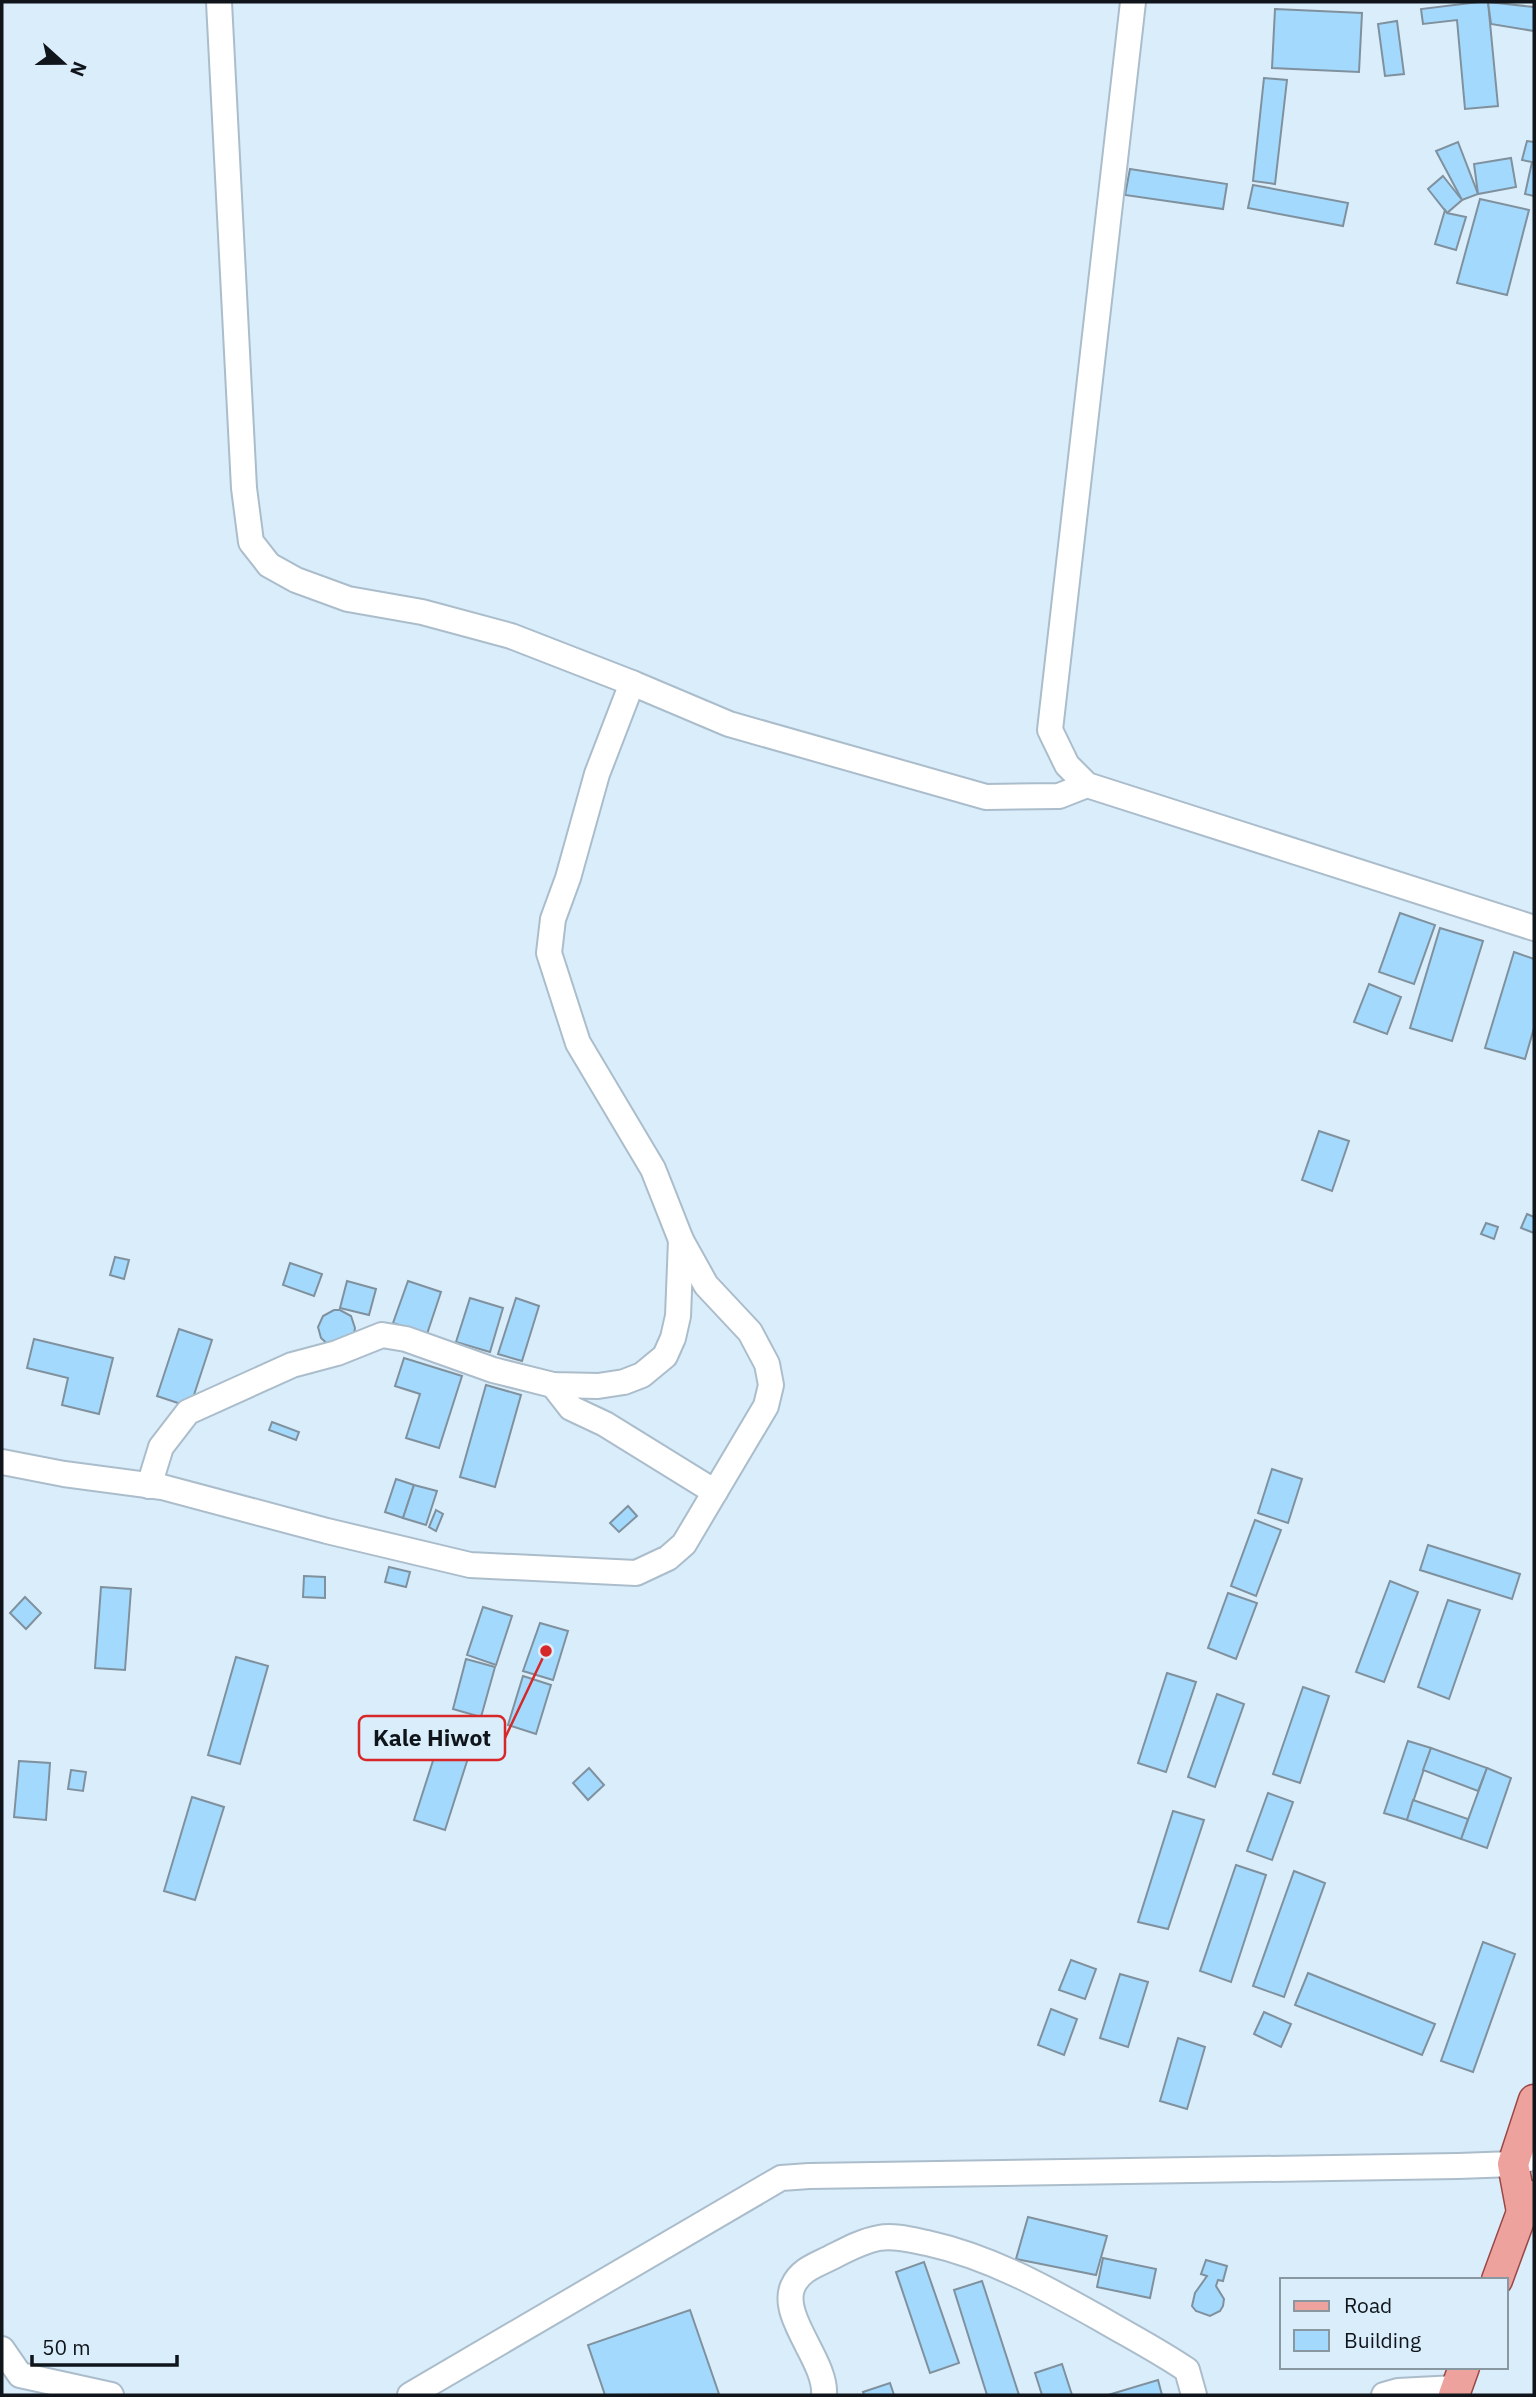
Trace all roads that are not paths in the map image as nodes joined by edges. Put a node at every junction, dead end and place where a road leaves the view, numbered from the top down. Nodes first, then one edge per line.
1 (219, 2) edge
2 (1133, 2) edge
3 (632, 683) junction
4 (1087, 785) junction
5 (1534, 928) edge
6 (681, 1240) junction
7 (553, 1385) junction
8 (2, 1462) edge
9 (149, 1486) junction
10 (715, 1492) junction
11 (1532, 2114) edge
12 (1523, 2160) edge
13 (1528, 2202) edge
14 (1498, 2278) edge
15 (2, 2349) edge
16 (1458, 2384) edge
17 (111, 2395) edge
18 (411, 2395) edge
19 (824, 2395) edge
20 (1194, 2395) edge
21 (1384, 2395) edge

1 - 3 street
2 - 4 street
3 - 4 street
3 - 6 street
4 - 5 street
6 - 7 street
6 - 10 street
7 - 9 street
7 - 10 street
8 - 9 street
9 - 10 street
11 - 12 main road
12 - 13 main road
12 - 18 street
13 - 14 main road
15 - 17 street
16 - 21 street
19 - 20 street

